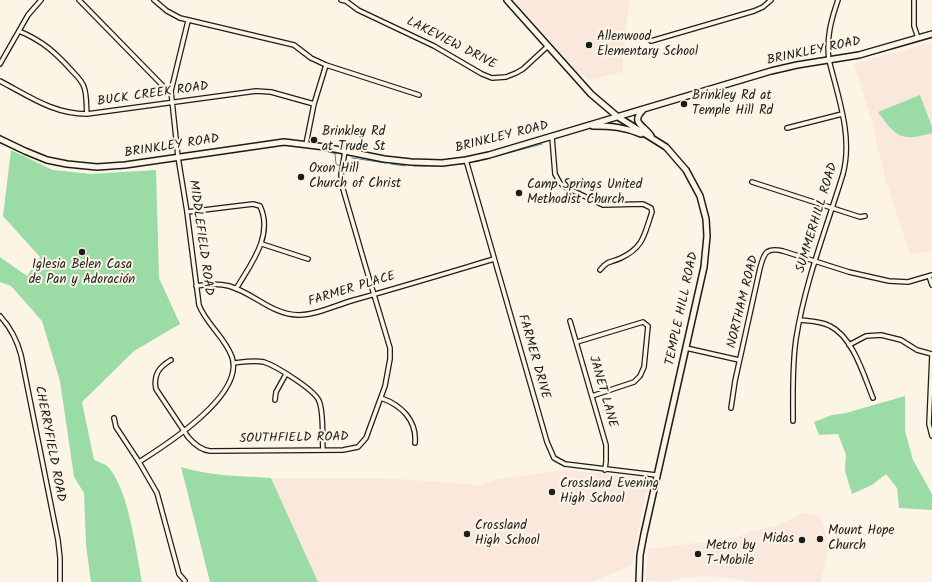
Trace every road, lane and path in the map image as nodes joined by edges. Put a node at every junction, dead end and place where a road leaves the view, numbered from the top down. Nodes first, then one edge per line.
1 (41, 0) edge
2 (79, 0) edge
3 (154, 0) edge
4 (341, 0) edge
5 (507, 0) edge
6 (771, 0) edge
7 (838, 0) edge
8 (914, 0) edge
9 (346, 1) edge
10 (188, 21) junction
11 (19, 31) junction
12 (932, 34) edge
13 (918, 38) junction
14 (651, 41) dead end
15 (548, 46) junction
16 (829, 60) junction
17 (0, 64) edge
18 (326, 65) junction
19 (0, 81) edge
20 (171, 92) junction
21 (419, 95) dead end
22 (171, 103) junction
23 (314, 104) junction
24 (643, 110) junction
25 (87, 114) junction
26 (842, 114) junction
27 (618, 117) junction
28 (586, 127) junction
29 (787, 128) dead end
30 (552, 137) junction
31 (652, 138) junction
32 (0, 139) edge
33 (306, 144) junction
34 (345, 151) junction
35 (178, 157) junction
36 (466, 160) junction
37 (752, 182) dead end
38 (833, 208) junction
39 (187, 212) junction
40 (865, 216) dead end
41 (262, 244) junction
42 (308, 259) dead end
43 (494, 259) junction
44 (815, 261) junction
45 (600, 270) dead end
46 (930, 276) edge
47 (932, 285) edge
48 (196, 286) junction
49 (236, 289) junction
50 (373, 294) junction
51 (0, 316) edge
52 (800, 320) junction
53 (570, 321) dead end
54 (577, 342) junction
55 (849, 345) junction
56 (686, 348) junction
57 (932, 354) edge
58 (171, 360) dead end
59 (740, 360) junction
60 (233, 363) junction
61 (286, 374) junction
62 (592, 396) junction
63 (381, 398) junction
64 (873, 398) dead end
65 (275, 400) dead end
66 (731, 408) dead end
67 (114, 418) dead end
68 (793, 421) dead end
69 (184, 432) junction
70 (932, 436) edge
71 (415, 443) dead end
72 (323, 450) junction
73 (139, 462) junction
74 (605, 470) junction
75 (656, 475) junction
76 (185, 581) edge
77 (60, 582) edge
78 (639, 582) edge

1 - 11 street
2 - 20 street
3 - 10 street
4 - 9 street, LAKEVIEW DRIVE
5 - 15 main road, TEMPLE HILL ROAD
6 - 14 street
7 - 16 street, SUMMERHILL ROAD
8 - 13 street
9 - 15 street, LAKEVIEW DRIVE
10 - 18 street
10 - 20 street, MIDDLEFIELD ROAD
11 - 17 street
11 - 25 street
12 - 13 main road, BRINKLEY ROAD
13 - 16 main road, BRINKLEY ROAD
15 - 27 main road, TEMPLE HILL ROAD
16 - 24 main road, BRINKLEY ROAD
16 - 26 street, SUMMERHILL ROAD
18 - 21 street
18 - 23 street
19 - 25 street, BUCK CREEK ROAD
20 - 22 street, MIDDLEFIELD ROAD
22 - 23 street, BUCK CREEK ROAD
22 - 25 street, BUCK CREEK ROAD
22 - 35 street, MIDDLEFIELD ROAD
23 - 33 street
24 - 27 main road, BRINKLEY ROAD
24 - 31 main road
26 - 29 street
26 - 38 street, SUMMERHILL ROAD
27 - 28 main road, BRINKLEY ROAD
27 - 31 main road, TEMPLE HILL ROAD
28 - 30 main road, BRINKLEY ROAD
28 - 31 main road
30 - 36 main road, BRINKLEY ROAD
30 - 45 street
31 - 56 main road, TEMPLE HILL ROAD
32 - 35 main road, BRINKLEY ROAD
33 - 34 main road, BRINKLEY ROAD
33 - 35 main road, BRINKLEY ROAD
34 - 36 main road, BRINKLEY ROAD
34 - 50 street, SOUTHFIELD ROAD
35 - 39 street, MIDDLEFIELD ROAD
36 - 43 street, FARMER DRIVE
37 - 38 street
38 - 40 street
38 - 44 street, SUMMERHILL ROAD
39 - 41 street
39 - 48 street, MIDDLEFIELD ROAD
41 - 42 street
41 - 49 street
43 - 50 street, FARMER PLACE
43 - 74 street, FARMER DRIVE
44 - 46 street, NORTHAM ROAD
44 - 52 street, SUMMERHILL ROAD
44 - 59 street, NORTHAM ROAD
46 - 47 street
48 - 49 street, FARMER PLACE
48 - 60 street, MIDDLEFIELD ROAD
49 - 50 street, FARMER PLACE
50 - 63 street, SOUTHFIELD ROAD
51 - 77 street, CHERRYFIELD ROAD
52 - 55 street
52 - 68 street, SUMMERHILL ROAD
53 - 54 street, JANET LANE
54 - 62 street, JANET LANE
54 - 62 street
55 - 57 street
55 - 64 street
56 - 59 street
56 - 75 main road, TEMPLE HILL ROAD
57 - 70 street
58 - 69 street, SOUTHFIELD ROAD
59 - 66 street, NORTHAM ROAD
60 - 61 street
60 - 69 street
61 - 65 street
61 - 72 street
62 - 74 street, JANET LANE
63 - 71 street
63 - 72 street, SOUTHFIELD ROAD
67 - 73 street
69 - 72 street, SOUTHFIELD ROAD
69 - 73 street
73 - 76 street
74 - 75 street, FARMER DRIVE
75 - 78 main road, TEMPLE HILL ROAD

